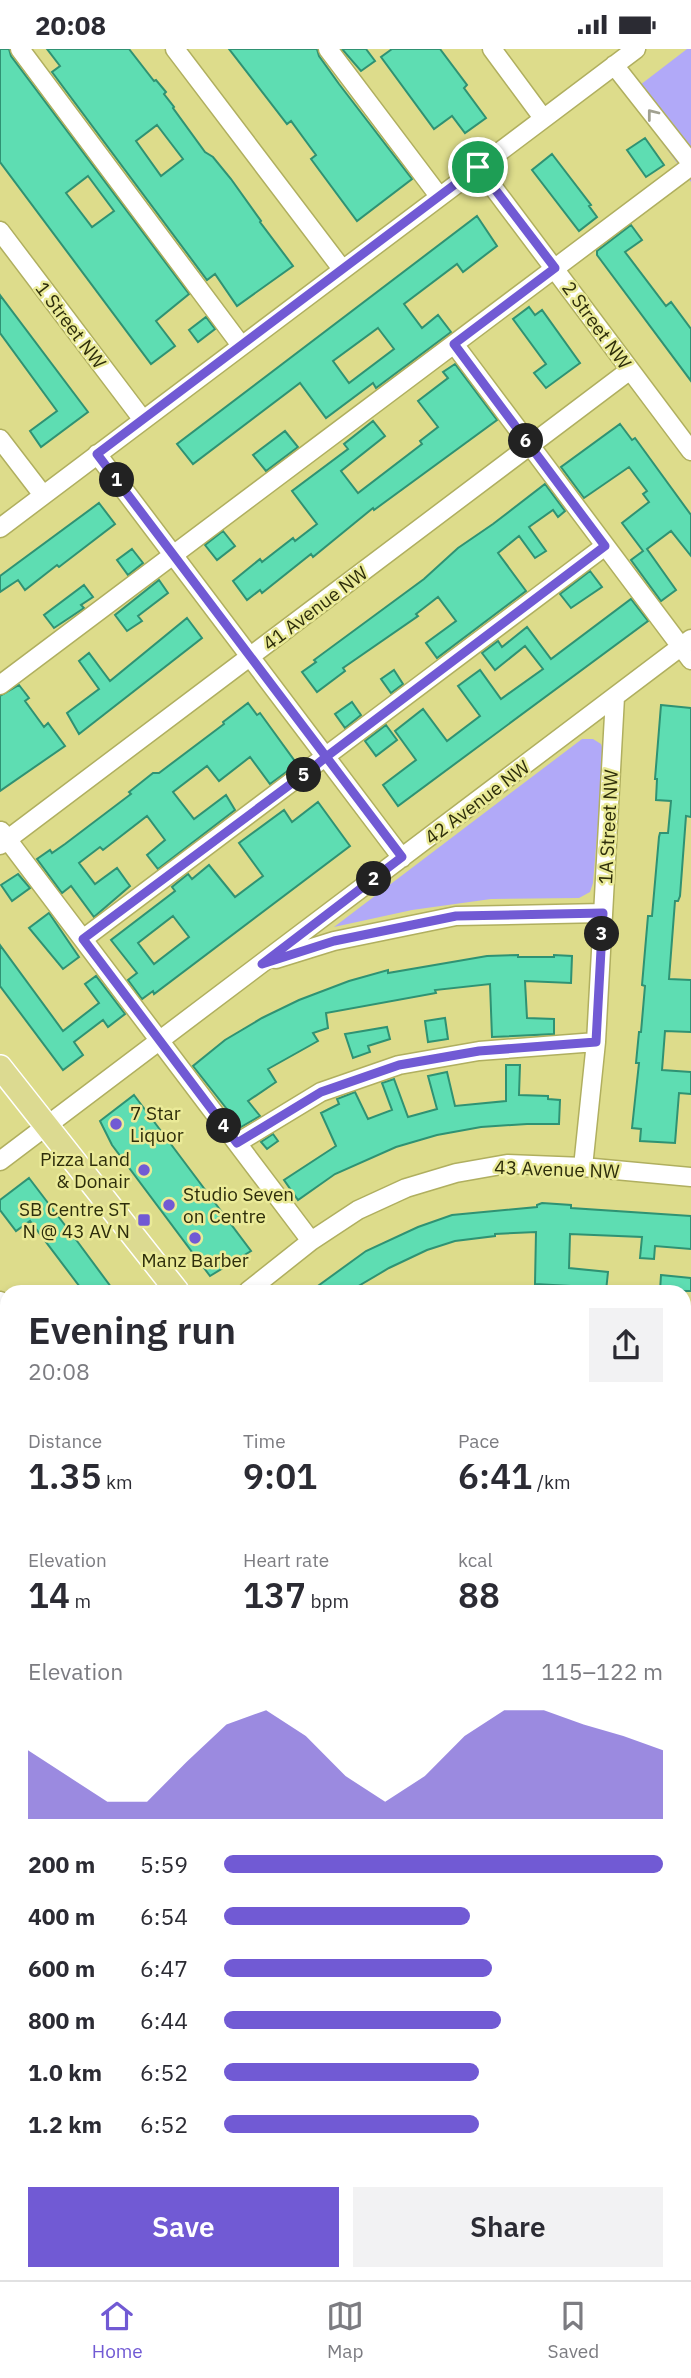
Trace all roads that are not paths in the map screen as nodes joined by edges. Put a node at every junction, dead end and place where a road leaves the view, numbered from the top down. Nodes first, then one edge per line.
1 (20, 49) edge
2 (175, 49) edge
3 (328, 49) edge
4 (492, 49) edge
5 (636, 49) edge
6 (614, 65) junction
7 (543, 118) junction
8 (691, 165) edge
9 (478, 167) junction
10 (439, 196) junction
11 (0, 231) edge
12 (555, 268) junction
13 (342, 269) junction
14 (454, 344) junction
15 (240, 345) junction
16 (630, 370) junction
17 (143, 420) junction
18 (0, 439) edge
19 (530, 446) junction
20 (691, 451) edge
21 (97, 454) junction
22 (43, 495) junction
23 (0, 528) edge
24 (605, 546) junction
25 (173, 555) junction
26 (688, 648) edge
27 (250, 657) junction
28 (0, 685) edge
29 (615, 697) junction
30 (326, 757) junction
31 (2, 838) edge
32 (402, 857) junction
33 (603, 913) junction
34 (83, 939) junction
35 (262, 964) junction
36 (159, 1042) junction
37 (596, 1042) junction
38 (0, 1067) edge
39 (46, 1127) junction
40 (237, 1143) junction
41 (0, 1161) edge
42 (583, 1167) junction
43 (691, 1177) edge
44 (311, 1241) junction
45 (172, 1285) edge
46 (256, 1285) edge

1 - 15 street
2 - 13 street
3 - 10 street
4 - 7 street
5 - 6 street
6 - 7 street
8 -> 6 street
7 - 9 street
8 - 12 street
9 - 10 street
9 - 12 street, 2 Street NW
10 - 13 street
11 - 17 street, 1 Street NW
12 - 14 street
12 - 16 street, 2 Street NW
13 - 15 street
14 - 19 street
14 - 25 street
15 - 17 street
16 - 19 street, 41 Avenue NW
16 - 20 street, 2 Street NW
17 - 21 street
18 - 22 street
19 - 24 street
19 - 27 street, 41 Avenue NW
21 - 22 street
21 - 25 street
22 - 23 street
24 - 26 street
24 - 30 street
25 - 27 street
25 - 28 street
26 - 29 street, 42 Avenue NW
27 - 30 street
27 - 31 street, 41 Avenue NW
29 - 32 street, 42 Avenue NW
29 - 33 street, 1A Street NW
30 - 32 street
30 - 34 street
31 - 34 street
32 - 35 street, 42 Avenue NW
33 - 35 street, 42 Avenue NW
33 - 37 street, 1A Street NW
34 - 36 street
35 - 36 street, 42 Avenue NW
36 - 39 street, 42 Avenue NW
36 - 40 street
37 - 40 street
37 - 42 street, 1A Street NW
38 - 39 main road
39 - 41 street, 42 Avenue NW
39 - 45 main road
40 - 44 street
42 - 43 street, 43 Avenue NW
42 - 44 street, 43 Avenue NW
44 - 46 street, 43 Avenue NW

